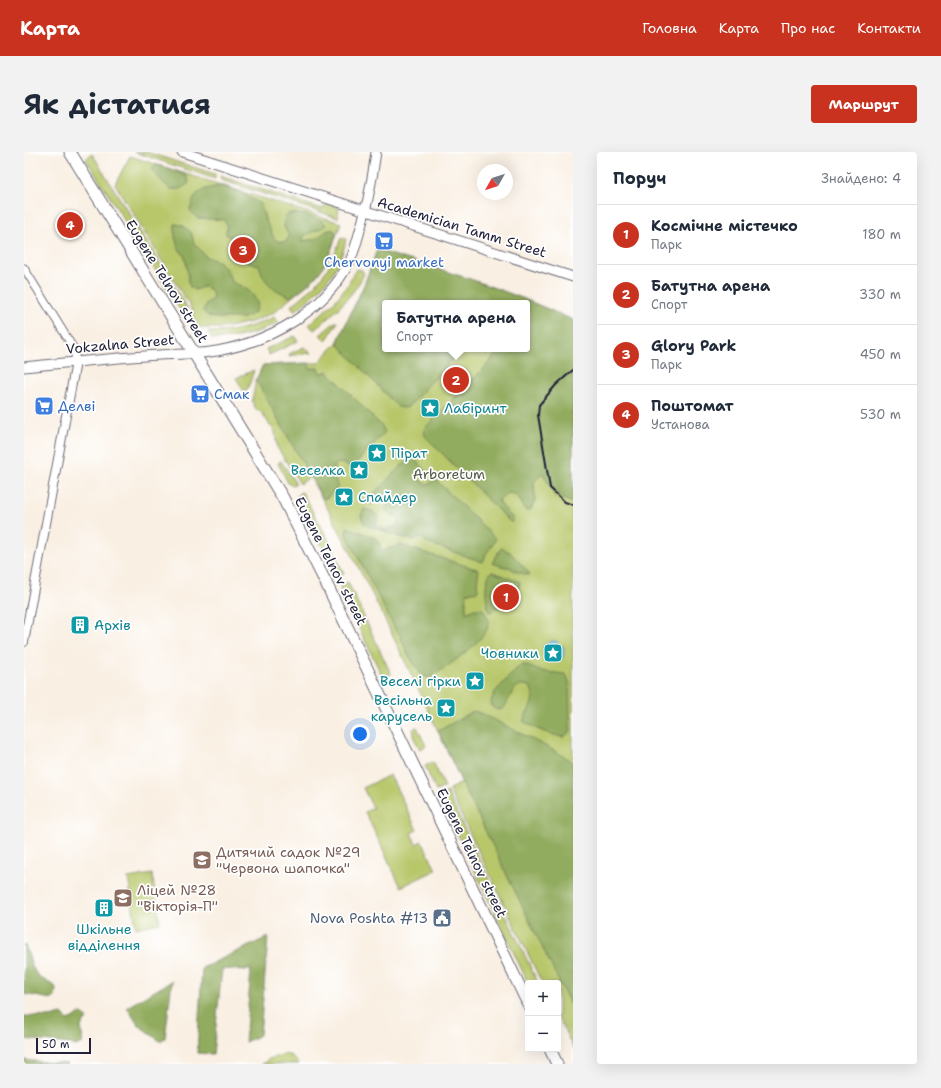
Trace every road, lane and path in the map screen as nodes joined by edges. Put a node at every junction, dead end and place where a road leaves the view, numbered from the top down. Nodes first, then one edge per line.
1 (70, 152) edge
2 (182, 152) edge
3 (376, 152) edge
4 (365, 211) junction
5 (24, 268) edge
6 (573, 277) edge
7 (27, 279) edge
8 (193, 353) junction
9 (76, 362) junction
10 (24, 367) edge
11 (25, 633) edge
12 (24, 642) edge
13 (525, 998) edge
14 (551, 1052) edge
15 (557, 1064) edge

1 - 8 main road, Eugene Telnov street
2 - 4 main road, Academician Tamm Street
3 - 4 main road, Vokzalna Street
4 - 6 main road, Academician Tamm Street
4 - 8 main road, Vokzalna Street
5 - 7 street
7 - 9 street
8 - 9 main road, Vokzalna Street
8 - 13 main road, Eugene Telnov street
9 - 10 main road, Vokzalna Street
9 - 11 street
11 - 12 street
14 - 15 main road

